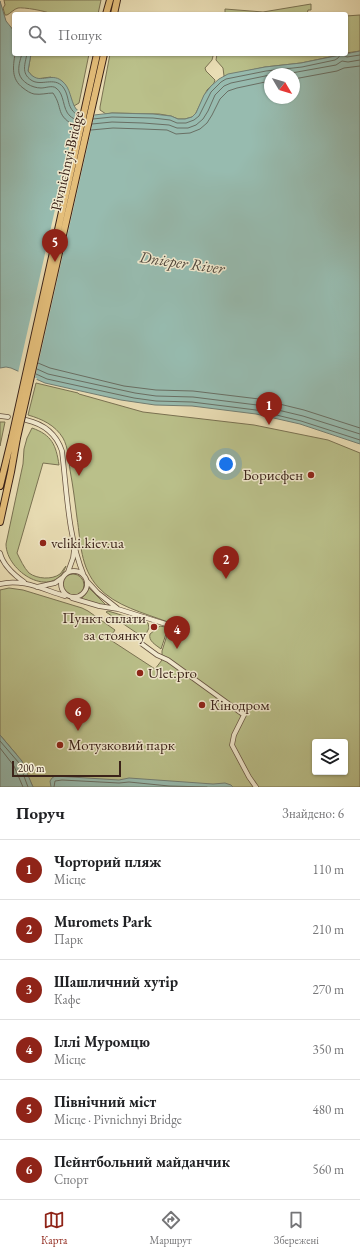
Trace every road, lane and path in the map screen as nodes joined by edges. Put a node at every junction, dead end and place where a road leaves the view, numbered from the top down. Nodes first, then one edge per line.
1 (110, 0) edge
2 (117, 0) edge
3 (107, 12) edge
4 (114, 12) edge
5 (97, 56) edge
6 (104, 56) edge
7 (0, 416) edge
8 (8, 417) dead end
9 (26, 420) dead end
10 (15, 437) junction
11 (0, 486) edge
12 (0, 522) edge
13 (74, 546) junction
14 (0, 553) edge
15 (68, 572) junction
16 (84, 576) junction
17 (62, 578) junction
18 (87, 580) junction
19 (24, 582) junction
20 (0, 584) edge
21 (37, 587) junction
22 (70, 597) junction
23 (118, 609) junction
24 (169, 624) dead end
25 (142, 644) dead end
26 (256, 787) edge

1 - 3 main road
2 - 4 main road
5 - 10 main road, Pivnichnyi Bridge, bridge
6 - 10 main road, Pivnichnyi Bridge, bridge
7 - 8 street
9 - 13 street
10 - 11 main road
10 - 12 main road
13 - 15 street
13 - 16 street
14 - 19 street
15 - 16 street
15 - 17 street
16 - 18 street
17 - 21 street
17 - 22 street
18 - 22 street
18 - 23 street
19 - 20 street
19 - 21 street
21 - 22 street
22 - 23 street
23 - 24 street
25 - 26 street

